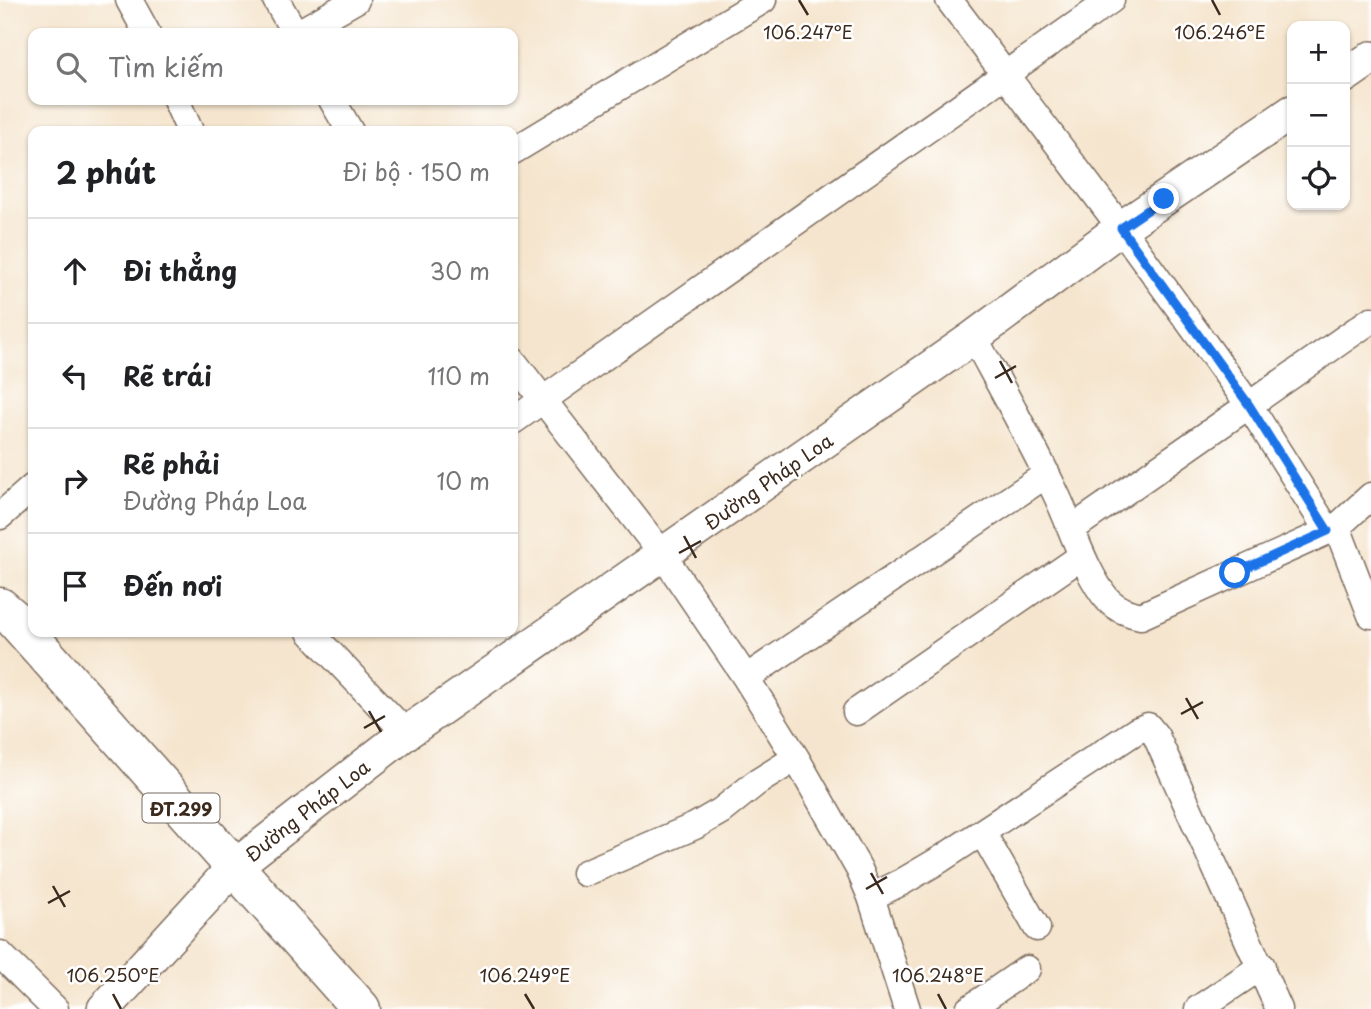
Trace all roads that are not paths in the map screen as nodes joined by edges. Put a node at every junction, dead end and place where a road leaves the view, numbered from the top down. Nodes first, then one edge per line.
1 (129, 0) edge
2 (276, 0) edge
3 (356, 0) edge
4 (763, 0) edge
5 (949, 0) edge
6 (1111, 0) edge
7 (144, 28) edge
8 (293, 28) edge
9 (305, 28) edge
10 (1371, 58) edge
11 (1350, 73) edge
12 (1006, 75) junction
13 (178, 105) edge
14 (335, 105) edge
15 (1287, 115) edge
16 (188, 126) edge
17 (347, 126) edge
18 (518, 148) edge
19 (1121, 228) junction
20 (1371, 320) edge
21 (974, 337) junction
22 (518, 367) edge
23 (544, 400) junction
24 (1249, 405) junction
25 (518, 418) edge
26 (1047, 474) junction
27 (28, 491) edge
28 (1371, 496) edge
29 (0, 516) edge
30 (1073, 528) junction
31 (1333, 529) junction
32 (663, 555) junction
33 (1082, 556) junction
34 (0, 607) edge
35 (1371, 615) edge
36 (28, 635) edge
37 (30, 637) edge
38 (315, 637) edge
39 (746, 678) junction
40 (856, 712) dead end
41 (406, 733) junction
42 (796, 758) junction
43 (982, 832) junction
44 (234, 867) junction
45 (585, 873) dead end
46 (871, 897) junction
47 (1037, 928) dead end
48 (0, 954) edge
49 (1262, 966) junction
50 (1027, 969) dead end
51 (55, 1009) edge
52 (104, 1009) edge
53 (362, 1009) edge
54 (907, 1009) edge
55 (969, 1009) edge
56 (1198, 1009) edge
57 (1279, 1009) edge

1 - 7 street
2 - 8 street
3 - 9 street
4 - 18 street
5 - 12 street
6 - 12 street
10 - 11 street
12 - 19 street
12 - 23 street
13 - 16 street
14 - 17 street
15 - 19 street, Đường Pháp Loa
19 - 21 street, Đường Pháp Loa
19 - 24 street
20 - 24 street
21 - 26 street
21 - 32 street, Đường Pháp Loa
22 - 23 street
23 - 25 street
23 - 32 street
24 - 30 street
24 - 31 street
26 - 30 street
26 - 39 street
27 - 29 street
28 - 31 street
30 - 33 street
31 - 33 street
31 - 35 street
32 - 39 street
32 - 41 street, Đường Pháp Loa
33 - 40 street
34 - 36 main road, ĐT.299
37 - 44 main road, ĐT.299
38 - 41 street
39 - 42 street
41 - 44 street, Đường Pháp Loa
42 - 45 street
42 - 46 street
43 - 46 street
43 - 47 street
43 - 49 street
44 - 52 street, Đường Pháp Loa
44 - 53 main road, ĐT.299
46 - 54 street
48 - 51 street
49 - 56 street
49 - 57 street
50 - 55 street

